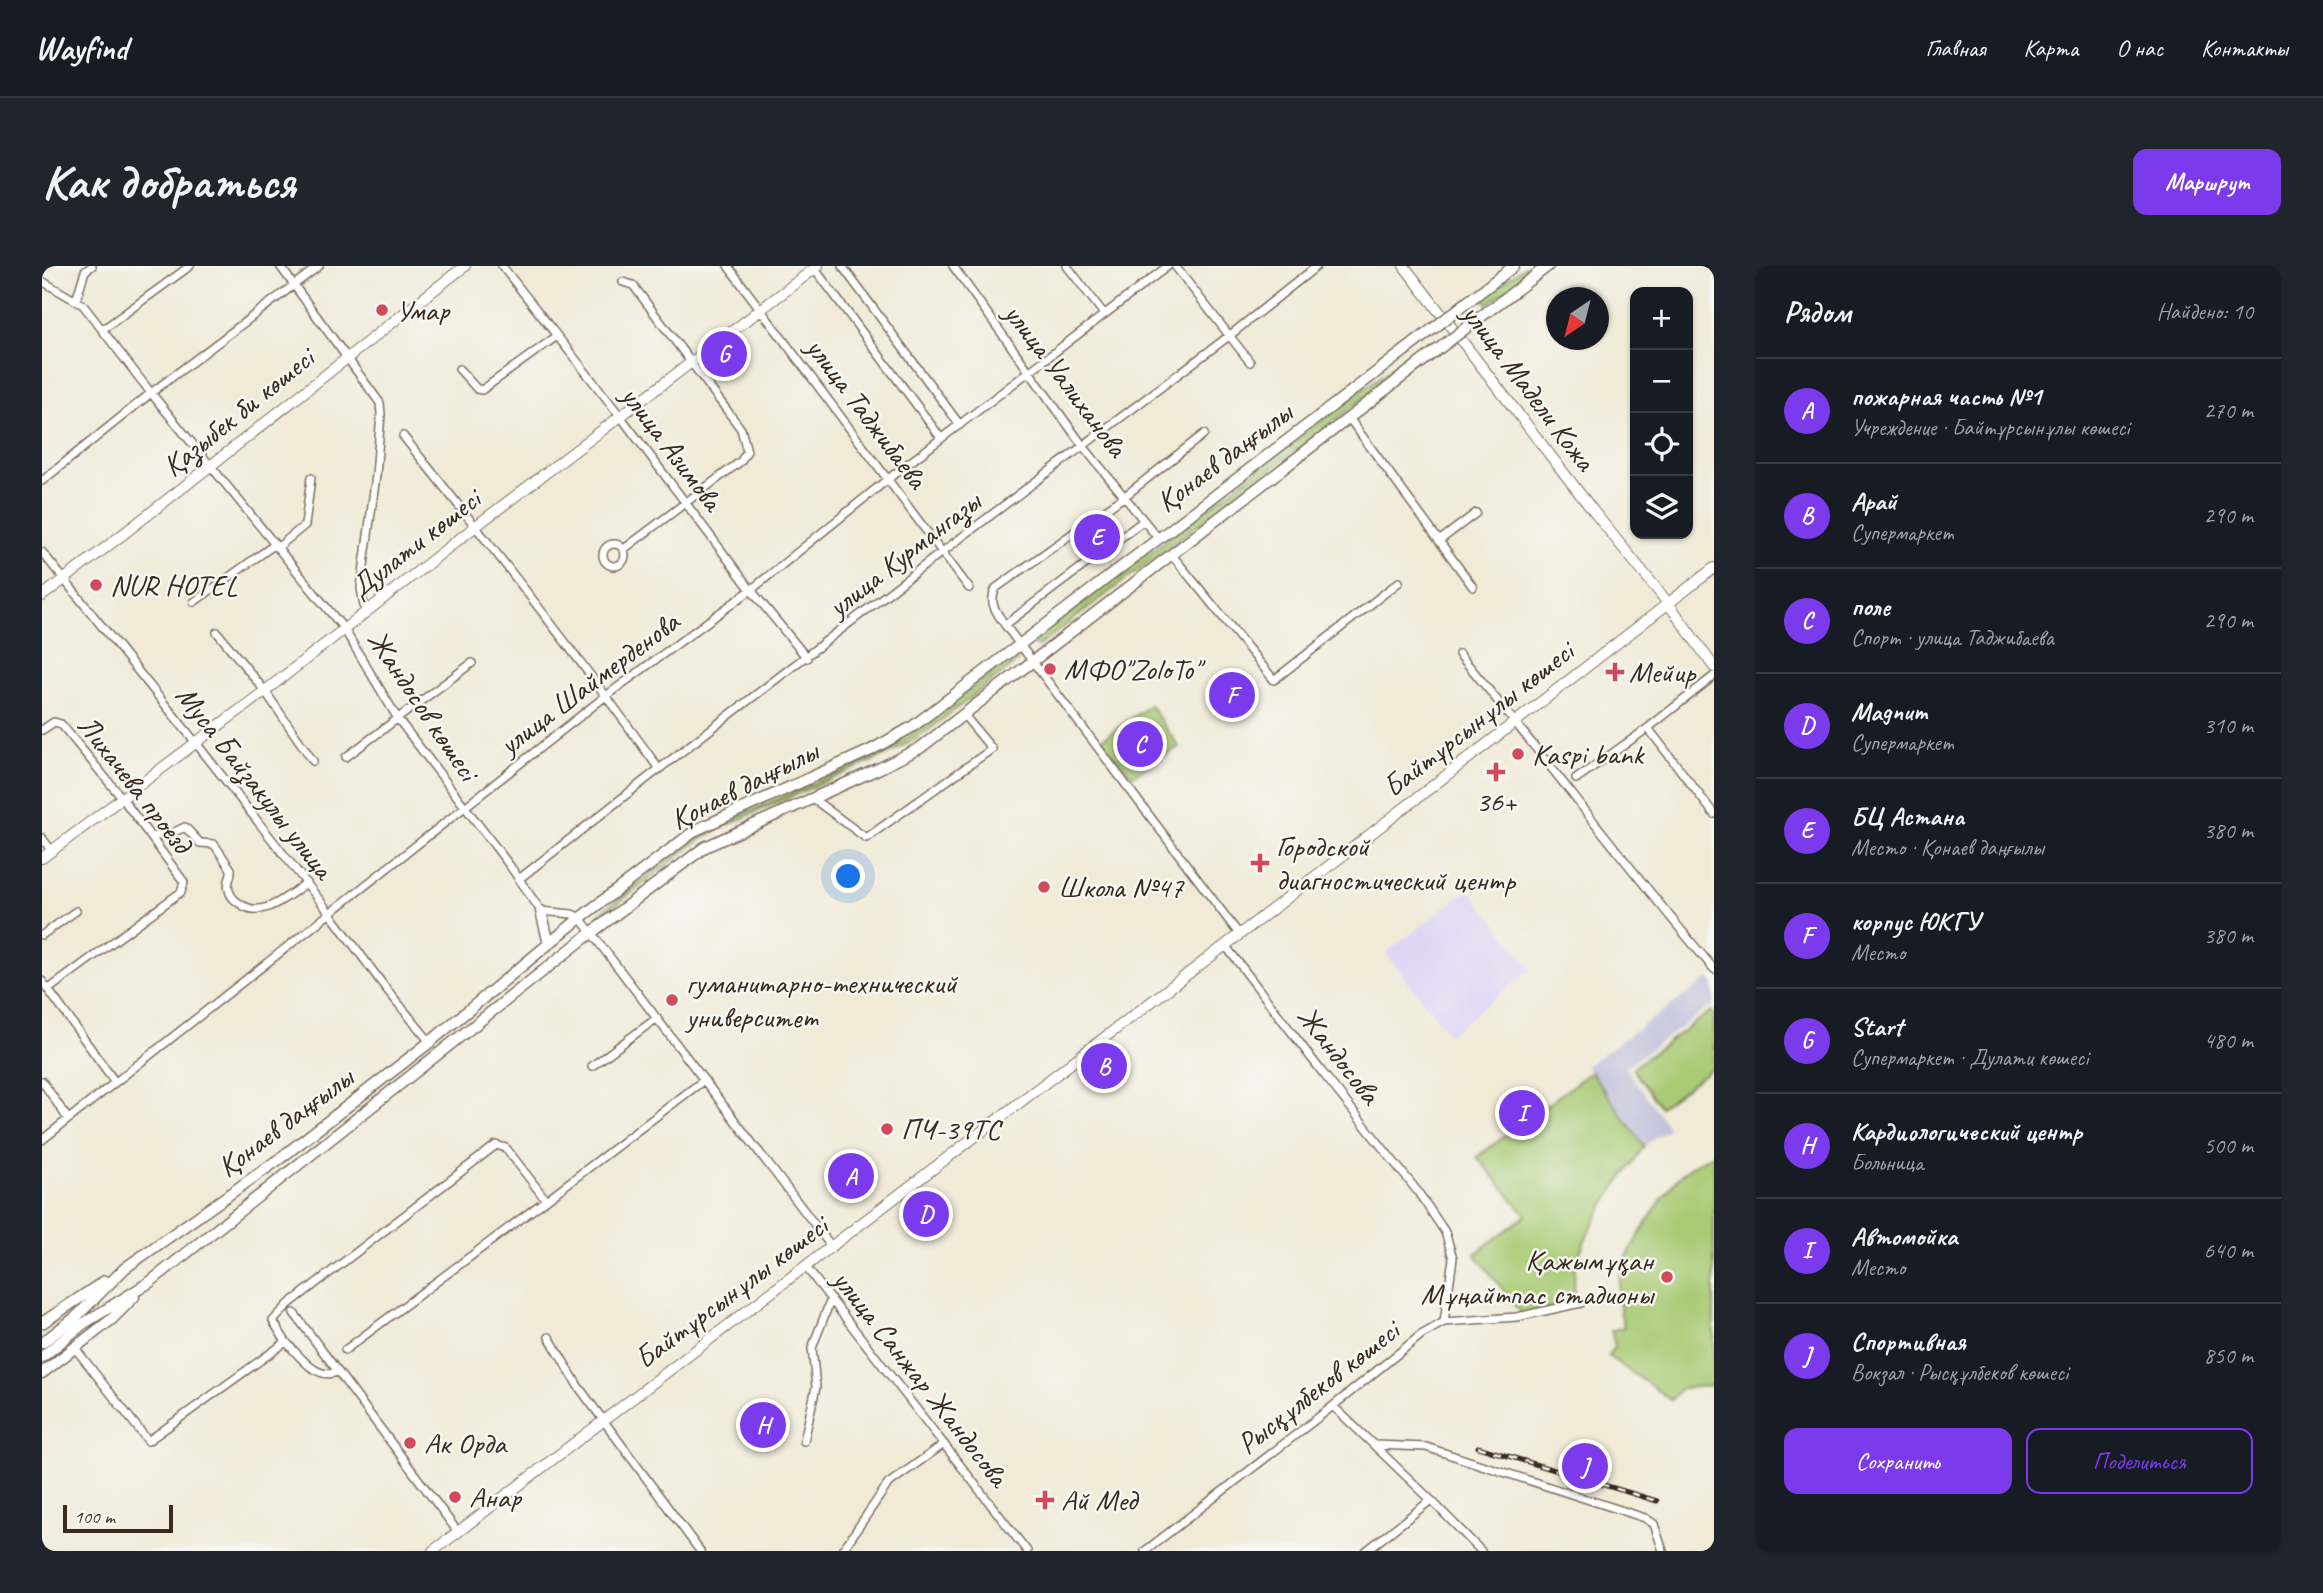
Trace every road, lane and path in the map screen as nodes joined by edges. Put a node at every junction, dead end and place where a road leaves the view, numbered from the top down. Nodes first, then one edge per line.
1 (92, 266) edge
2 (190, 266) edge
3 (280, 266) edge
4 (319, 266) edge
5 (465, 266) edge
6 (502, 266) edge
7 (728, 266) edge
8 (842, 266) edge
9 (953, 266) edge
10 (1067, 266) edge
11 (1168, 266) edge
12 (1175, 266) edge
13 (1317, 266) edge
14 (1404, 266) edge
15 (1514, 266) edge
16 (1548, 266) edge
17 (817, 267) edge
18 (42, 281) edge
19 (623, 282) dead end
20 (294, 284) junction
21 (76, 300) junction
22 (762, 310) junction
23 (1104, 314) junction
24 (102, 330) junction
25 (1229, 336) junction
26 (558, 337) junction
27 (346, 357) junction
28 (691, 362) junction
29 (1250, 362) dead end
30 (458, 369) dead end
31 (1030, 371) junction
32 (151, 393) junction
33 (621, 417) junction
34 (1349, 418) junction
35 (960, 425) junction
36 (1204, 435) dead end
37 (402, 436) dead end
38 (941, 438) junction
39 (1083, 446) junction
40 (211, 467) junction
41 (312, 478) dead end
42 (888, 479) junction
43 (42, 481) edge
44 (1125, 496) junction
45 (686, 502) junction
46 (1476, 513) dead end
47 (1143, 521) junction
48 (476, 526) junction
49 (1158, 538) junction
50 (1439, 541) junction
51 (276, 546) junction
52 (624, 549) dead end
53 (42, 552) edge
54 (942, 552) junction
55 (1172, 555) junction
56 (1714, 568) edge
57 (65, 579) junction
58 (1399, 582) dead end
59 (1473, 587) dead end
60 (970, 588) dead end
61 (751, 590) junction
62 (42, 596) edge
63 (194, 602) dead end
64 (1668, 603) junction
65 (365, 612) junction
66 (1005, 625) junction
67 (344, 629) junction
68 (217, 632) dead end
69 (1018, 645) junction
70 (1459, 654) dead end
71 (807, 658) junction
72 (1033, 662) junction
73 (472, 663) dead end
74 (1714, 667) edge
75 (1714, 676) edge
76 (265, 691) junction
77 (607, 695) junction
78 (963, 714) junction
79 (398, 719) junction
80 (1515, 720) junction
81 (1648, 728) junction
82 (42, 730) edge
83 (196, 743) junction
84 (346, 757) dead end
85 (313, 761) dead end
86 (659, 769) junction
87 (1576, 779) dead end
88 (122, 798) junction
89 (812, 798) junction
90 (466, 807) junction
91 (1714, 814) edge
92 (151, 837) junction
93 (42, 838) edge
94 (52, 851) junction
95 (42, 858) edge
96 (520, 879) junction
97 (306, 883) junction
98 (76, 911) dead end
99 (541, 911) junction
100 (329, 912) junction
101 (580, 918) junction
102 (591, 933) junction
103 (1238, 934) junction
104 (42, 935) edge
105 (549, 944) junction
106 (1225, 945) junction
107 (1714, 970) edge
108 (42, 981) edge
109 (48, 989) junction
110 (657, 1018) junction
111 (430, 1042) junction
112 (592, 1066) dead end
113 (704, 1080) junction
114 (42, 1081) edge
115 (115, 1082) junction
116 (68, 1119) junction
117 (42, 1140) edge
118 (546, 1200) junction
119 (831, 1246) junction
120 (805, 1266) junction
121 (125, 1268) junction
122 (150, 1282) junction
123 (831, 1299) junction
124 (1581, 1303) dead end
125 (294, 1312) dead end
126 (1444, 1322) junction
127 (42, 1323) edge
128 (549, 1337) dead end
129 (286, 1342) junction
130 (42, 1343) edge
131 (75, 1348) junction
132 (345, 1350) dead end
133 (42, 1357) edge
134 (42, 1373) edge
135 (334, 1373) junction
136 (1334, 1406) junction
137 (603, 1421) junction
138 (804, 1441) dead end
139 (944, 1444) junction
140 (1375, 1446) junction
141 (1431, 1500) junction
142 (458, 1532) junction
143 (433, 1551) edge
144 (700, 1551) edge
145 (842, 1551) edge
146 (1027, 1551) edge
147 (1145, 1551) edge
148 (1366, 1551) edge
149 (1481, 1551) edge
150 (1663, 1551) edge

1 - 21 street
2 - 24 street
3 - 20 street
4 - 20 street
5 - 27 main road, Қазыбек би көшесі
6 - 26 street, улица Азимова
7 - 22 street, улица Таджибаева
8 - 35 street
9 - 31 street, улица Уалиханова
10 - 23 street
11 - 23 street, улица Шаймерденова
12 - 25 street
13 - 25 street, улица Курмангазы
14 - 64 main road, улица Мадели Кожа
15 - 49 main road, Қонаев даңғылы, bridge
16 - 34 main road, Қонаев даңғылы, bridge
17 - 22 main road, Дулати көшесі
17 - 38 street
18 - 21 street, Жандосов көшесі
19 - 28 street
20 - 27 street
20 - 32 street
21 - 24 street, Жандосов көшесі
22 - 28 main road, Дулати көшесі
22 - 42 street, улица Таджибаева
23 - 31 street, улица Шаймерденова
24 - 32 street, Жандосов көшесі
25 - 29 street
25 - 39 street, улица Курмангазы
26 - 30 street
26 - 33 street, улица Азимова
27 - 40 main road, Қазыбек би көшесі
27 - 65 street
28 - 33 main road, Дулати көшесі
28 - 45 street
31 - 35 street, улица Шаймерденова
31 - 39 street, улица Уалиханова
32 - 40 street, Жандосов көшесі
32 - 43 street
33 - 45 street, улица Азимова
33 - 48 main road, Дулати көшесі
34 - 50 street
34 - 55 main road, Қонаев даңғылы
35 - 38 street, улица Шаймерденова
36 - 44 street
37 - 48 street
38 - 42 street, улица Шаймерденова
39 - 44 street, улица Уалиханова
39 - 54 street, улица Курмангазы
40 - 51 street, Жандосов көшесі
40 - 57 main road, Қазыбек би көшесі
41 - 51 street
42 - 54 street, улица Таджибаева
42 - 61 street, улица Шаймерденова
44 - 47 street, улица Уалиханова
44 - 66 street
45 - 52 street
45 - 61 street, улица Азимова
46 - 50 street
47 - 49 street, улица Уалиханова
47 - 66 street
48 - 65 main road, Дулати көшесі
48 - 77 street
49 - 69 main road, Қонаев даңғылы
50 - 59 street
51 - 63 street
51 - 67 street, Жандосов көшесі
53 - 57 street, Муса Байзакулы улица
54 - 60 street, улица Таджибаева
54 - 71 street, улица Курмангазы
55 - 58 street
55 - 72 main road, Қонаев даңғылы
56 - 64 main road, Байтұрсынұлы көшесі
57 - 62 main road, Қазыбек би көшесі
57 - 83 street, Муса Байзакулы улица
61 - 71 street, улица Азимова
61 - 77 street, улица Шаймерденова
64 - 74 main road, улица Мадели Кожа
64 - 80 main road, Байтұрсынұлы көшесі
65 - 67 main road, Дулати көшесі
66 - 69 street
67 - 76 main road, Дулати көшесі
67 - 79 street, Жандосов көшесі
68 - 76 street
69 - 72 street
69 - 101 main road, Қонаев даңғылы
70 - 80 street
71 - 86 street, улица Курмангазы
72 - 78 main road, Қонаев даңғылы
72 - 103 street
73 - 79 street
75 - 81 street
76 - 83 main road, Дулати көшесі
76 - 85 street
77 - 86 street
77 - 90 street, улица Шаймерденова
78 - 89 main road, Қонаев даңғылы
78 - 89 street
79 - 84 street
79 - 90 street, Жандосов көшесі
80 - 103 main road, Байтұрсынұлы көшесі
80 - 107 street
81 - 87 street
81 - 91 street
82 - 88 street, Лихачева проезд
83 - 88 main road, Дулати көшесі
83 - 97 street, Муса Байзакулы улица
86 - 96 street, улица Курмангазы
88 - 92 street, Лихачева проезд
88 - 94 main road, Дулати көшесі
89 - 102 main road, Қонаев даңғылы
90 - 96 street, Жандосов көшесі
90 - 100 street, улица Шаймерденова
92 - 97 street
92 - 109 street, Лихачева проезд
93 - 94 street
94 - 95 main road, Дулати көшесі
96 - 99 street, Жандосов көшесі
97 - 100 street, Муса Байзакулы улица
98 - 104 street
99 - 101 street
99 - 105 main road
100 - 111 street, Муса Байзакулы улица
100 - 115 street, улица Шаймерденова
101 - 102 street
101 - 105 main road, Қонаев даңғылы
102 - 110 street
102 - 122 main road, Қонаев даңғылы
103 - 106 main road, Байтұрсынұлы көшесі
105 - 111 main road, Қонаев даңғылы
106 - 119 main road, Байтұрсынұлы көшесі
106 - 126 street, Жандосова
108 - 109 street
109 - 115 street
110 - 112 street
110 - 113 street
111 - 121 main road, Қонаев даңғылы
113 - 118 street
113 - 119 street
114 - 116 street
115 - 116 street, улица Шаймерденова
116 - 117 street, улица Шаймерденова
118 - 129 street
118 - 132 street
119 - 120 main road, Байтұрсынұлы көшесі
120 - 123 street, улица Санжар Жандосова
120 - 137 main road, Байтұрсынұлы көшесі
121 - 127 main road
121 - 130 main road, Қонаев даңғылы
122 - 131 main road
122 - 133 main road
123 - 138 street
123 - 139 street, улица Санжар Жандосова
124 - 126 street, Рысқұлбеков көшесі
125 - 135 street
126 - 136 street, Рысқұлбеков көшесі
128 - 137 street
129 - 131 street
129 - 135 street
131 - 134 main road
135 - 142 street
136 - 140 street
136 - 147 street, Рысқұлбеков көшесі
137 - 142 main road, Байтұрсынұлы көшесі
137 - 144 street
139 - 145 street
139 - 146 street, улица Санжар Жандосова
140 - 141 street
140 - 150 street
141 - 148 street
141 - 149 street
142 - 143 main road, Байтұрсынұлы көшесі

